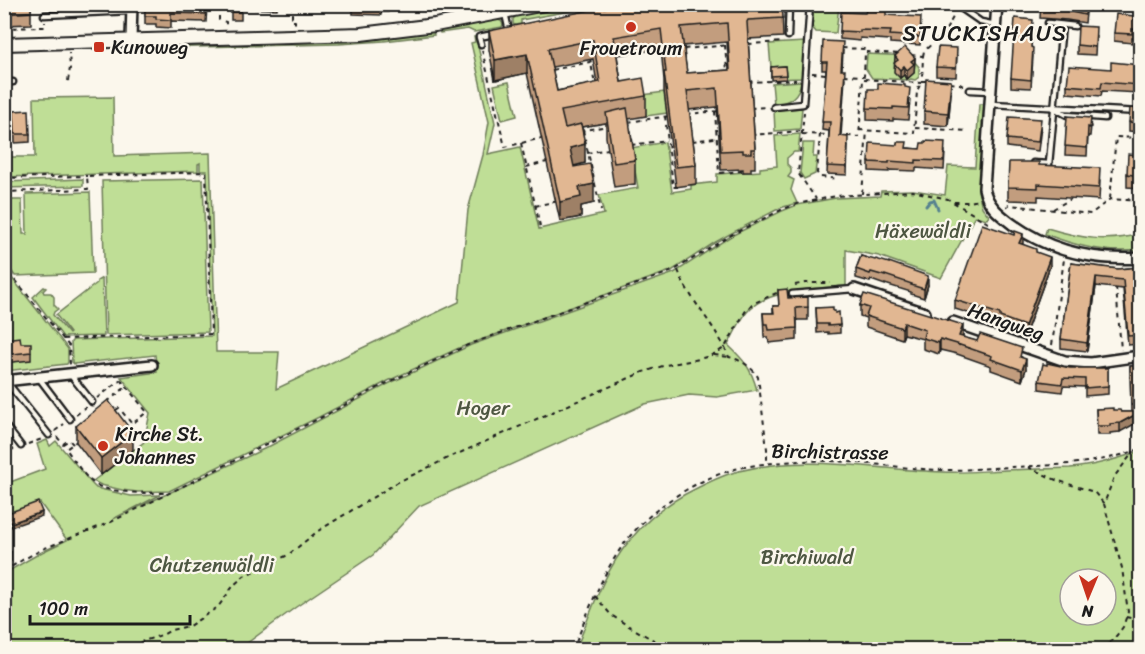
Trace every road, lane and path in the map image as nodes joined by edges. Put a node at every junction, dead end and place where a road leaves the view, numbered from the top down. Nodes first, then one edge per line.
1 (292, 4) edge
2 (458, 4) edge
3 (679, 4) edge
4 (789, 4) edge
5 (810, 4) edge
6 (997, 4) edge
7 (538, 5) edge
8 (957, 6) edge
9 (219, 7) dead end
10 (131, 8) edge
11 (505, 12) junction
12 (680, 13) edge
13 (44, 15) joint
14 (458, 21) junction
15 (1047, 23) dead end
16 (1062, 25) junction
17 (996, 26) junction
18 (1076, 26) edge
19 (4, 28) edge
20 (520, 29) edge
21 (509, 31) junction
22 (294, 36) junction
23 (788, 36) dead end
24 (226, 38) junction
25 (683, 39) edge
26 (131, 40) junction
27 (784, 42) dead end
28 (4, 44) edge
29 (481, 44) joint
30 (726, 44) junction
31 (837, 47) edge
32 (684, 49) junction
33 (588, 52) edge
34 (866, 52) junction
35 (69, 53) dead end
36 (900, 54) edge
37 (912, 55) edge
38 (923, 56) junction
39 (685, 60) edge
40 (590, 62) junction
41 (550, 70) edge
42 (806, 72) junction
43 (829, 74) edge
44 (840, 75) edge
45 (864, 78) junction
46 (805, 79) junction
47 (68, 81) dead end
48 (727, 81) edge
49 (4, 82) edge
50 (13, 82) dead end
51 (921, 82) junction
52 (931, 82) edge
53 (739, 83) edge
54 (950, 83) edge
55 (970, 90) joint
56 (991, 91) junction
57 (596, 92) edge
58 (803, 104) junction
59 (990, 104) junction
60 (774, 106) joint
61 (1054, 108) junction
62 (741, 109) edge
63 (722, 110) edge
64 (715, 111) junction
65 (1140, 112) edge
66 (664, 116) junction
67 (1105, 118) dead end
68 (610, 125) edge
69 (915, 128) junction
70 (583, 130) junction
71 (859, 130) junction
72 (867, 131) junction
73 (967, 131) dead end
74 (573, 132) edge
75 (802, 133) junction
76 (820, 134) junction
77 (749, 135) edge
78 (728, 137) edge
79 (543, 138) edge
80 (717, 138) junction
81 (1140, 138) edge
82 (668, 141) junction
83 (688, 141) edge
84 (675, 142) edge
85 (521, 143) junction
86 (610, 149) edge
87 (588, 153) junction
88 (579, 155) edge
89 (549, 161) edge
90 (1031, 163) edge
91 (526, 167) junction
92 (742, 171) dead end
93 (87, 176) junction
94 (4, 178) edge
95 (838, 178) dead end
96 (682, 187) dead end
97 (1140, 191) edge
98 (4, 192) edge
99 (862, 194) junction
100 (986, 196) junction
101 (816, 199) junction
102 (1071, 199) dead end
103 (1110, 199) junction
104 (1126, 200) junction
105 (558, 201) edge
106 (1140, 201) edge
107 (954, 202) junction
108 (535, 206) junction
109 (1052, 210) junction
110 (601, 211) dead end
111 (996, 211) junction
112 (988, 224) edge
113 (540, 226) dead end
114 (1140, 258) edge
115 (4, 266) edge
116 (1063, 267) dead end
117 (677, 269) junction
118 (1116, 280) edge
119 (836, 283) dead end
120 (793, 286) dead end
121 (854, 289) joint
122 (783, 290) edge
123 (792, 294) dead end
124 (929, 315) edge
125 (940, 318) edge
126 (63, 339) junction
127 (725, 347) junction
128 (712, 355) junction
129 (1140, 356) edge
130 (729, 357) junction
131 (1122, 358) junction
132 (1059, 359) junction
133 (152, 365) dead end
134 (113, 369) junction
135 (70, 374) junction
136 (38, 377) junction
137 (5, 381) edge
138 (126, 387) junction
139 (92, 402) dead end
140 (105, 404) edge
141 (111, 414) edge
142 (70, 419) dead end
143 (4, 424) edge
144 (51, 434) joint
145 (80, 438) edge
146 (73, 444) junction
147 (21, 446) dead end
148 (1140, 449) edge
149 (1134, 451) junction
150 (766, 464) junction
151 (1027, 466) junction
152 (168, 494) junction
153 (1104, 504) junction
154 (4, 571) edge
155 (595, 596) junction
156 (1126, 617) junction
157 (1140, 620) edge
158 (133, 650) edge
159 (573, 650) edge
160 (671, 650) edge
161 (1103, 650) edge

1 - 22 path
2 - 14 street
3 - 12 path
4 - 23 lane
5 - 42 lane
6 - 17 street
7 - 11 street
8 - 17 lane
8 - 38 path
9 - 24 path
10 - 13 lane
10 - 26 street
11 - 14 street
11 - 21 lane
13 - 19 path
14 - 22 street
15 - 16 lane
16 - 18 lane
16 - 61 lane
17 - 56 street
20 - 21 lane
21 - 29 lane
22 - 24 street
24 - 26 street
25 - 32 path
26 - 28 street
27 - 30 path
29 - 85 path
30 - 32 path
30 - 48 path
31 - 34 path
32 - 39 path
33 - 40 path
34 - 36 path
34 - 45 path
35 - 47 path
37 - 38 path
38 - 51 path
40 - 41 path
40 - 57 path
42 - 43 path
42 - 46 lane
44 - 45 path
45 - 51 path
45 - 71 path
46 - 53 path
46 - 58 lane
49 - 50 lane
51 - 52 path
51 - 69 path
54 - 55 path
55 - 56 lane
56 - 59 street
58 - 60 lane
58 - 75 path
59 - 61 lane
59 - 100 street
60 - 62 path
61 - 65 lane
61 - 67 lane
61 - 90 lane
63 - 64 path
64 - 66 path
64 - 80 path
66 - 82 path
66 - 82 path
68 - 70 path
69 - 72 path
69 - 73 path
70 - 74 path
70 - 87 path
71 - 72 path
71 - 76 path
72 - 99 path
75 - 76 path
75 - 77 path
75 - 101 path
76 - 95 path
78 - 80 path
79 - 85 path
80 - 83 path
80 - 92 path
81 - 103 path
82 - 84 path
82 - 96 path
85 - 91 path
86 - 87 path
87 - 88 path
87 - 110 path
89 - 91 path
91 - 108 path
93 - 94 path
93 - 98 path
93 - 126 path
97 - 104 path
99 - 101 path
99 - 107 path
100 - 107 path
100 - 111 street
101 - 117 path
102 - 109 path
103 - 104 path
103 - 109 path
104 - 106 path
105 - 108 path
107 - 112 path
108 - 113 path
109 - 111 path
111 - 114 street
115 - 126 path
116 - 132 path
117 - 127 path
117 - 152 path
118 - 131 path
119 - 120 path
121 - 123 lane
121 - 124 street
122 - 127 path
125 - 132 street, Hangweg
126 - 135 path
127 - 128 path
127 - 130 path
128 - 130 path
128 - 158 path
129 - 131 street, Hangweg
130 - 150 path
131 - 132 street, Hangweg
133 - 134 street
134 - 135 street
134 - 138 path
135 - 136 street
135 - 139 lane
136 - 137 street
136 - 142 lane
137 - 144 lane
138 - 140 path
138 - 141 path
143 - 147 lane
144 - 146 path
145 - 146 path
146 - 152 path
148 - 149 path, Birchistrasse
149 - 151 path, Birchistrasse
149 - 153 path
150 - 151 path, Birchistrasse
150 - 155 path, Birchistrasse
151 - 153 path
152 - 154 path
153 - 156 path
155 - 159 path, Birchistrasse
155 - 160 path
156 - 157 path
156 - 161 path

